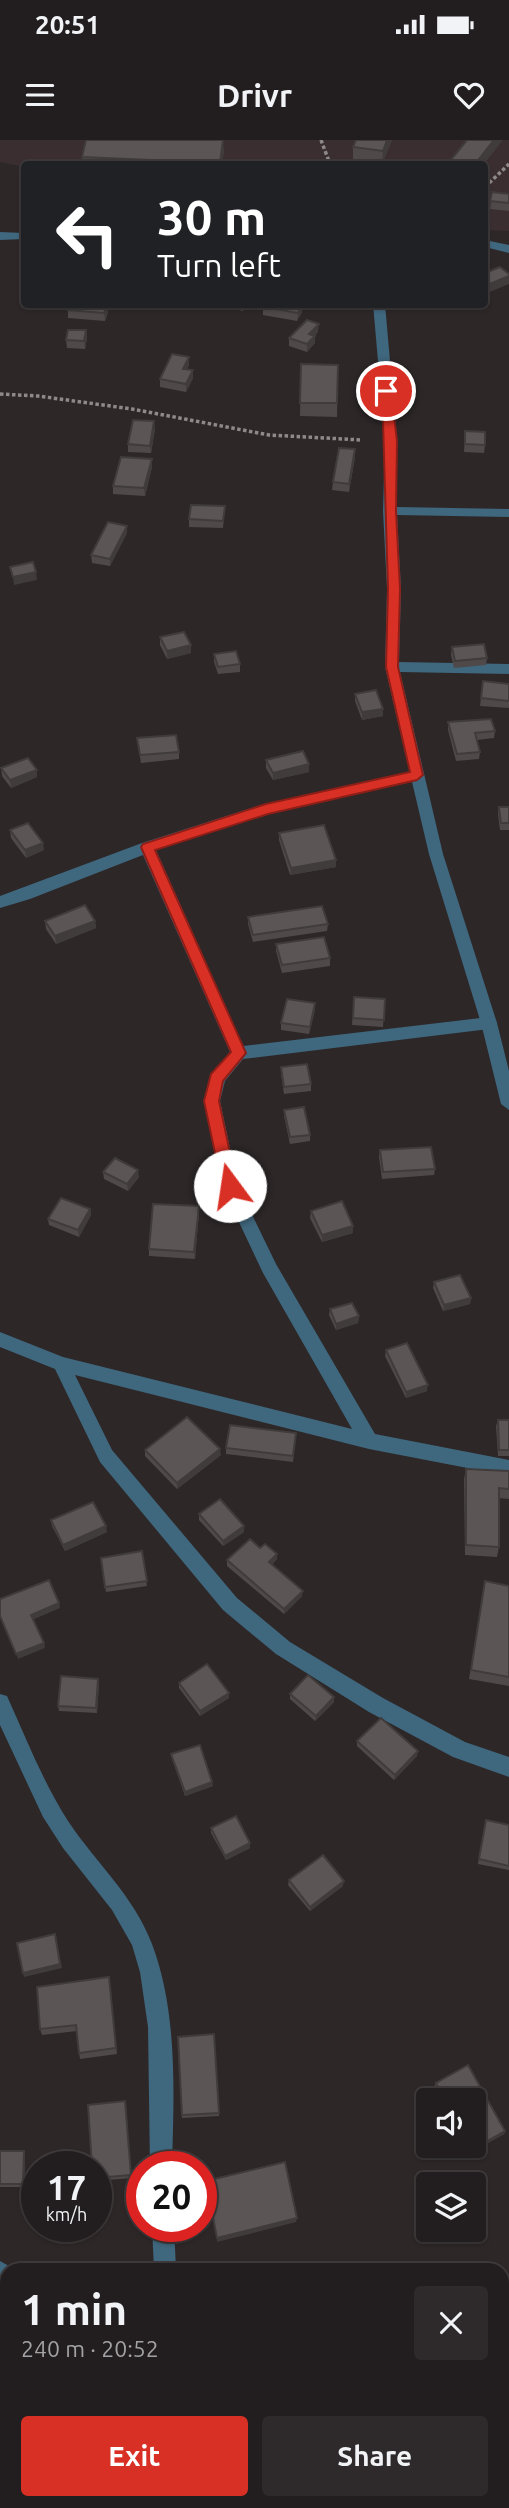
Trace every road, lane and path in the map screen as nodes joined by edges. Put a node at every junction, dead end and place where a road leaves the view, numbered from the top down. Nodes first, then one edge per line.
1 (321, 140) edge
2 (329, 161) edge
3 (509, 164) edge
4 (488, 184) edge
5 (0, 236) edge
6 (21, 236) edge
7 (488, 245) edge
8 (509, 249) edge
9 (379, 308) edge
10 (0, 394) edge
11 (391, 441) junction
12 (390, 511) junction
13 (509, 513) edge
14 (392, 667) junction
15 (509, 669) edge
16 (417, 775) junction
17 (148, 847) junction
18 (0, 902) edge
19 (489, 1023) junction
20 (239, 1053) junction
21 (509, 1104) edge
22 (0, 1339) edge
23 (61, 1364) junction
24 (369, 1441) junction
25 (509, 1468) edge
26 (0, 1703) edge
27 (509, 1767) edge
28 (162, 2151) edge
29 (164, 2242) edge
30 (165, 2263) edge

1 - 2 path
3 - 4 path
5 - 6 street
7 - 8 street
9 - 11 street
10 - 11 path
11 - 12 street
12 - 13 street
12 - 14 street
14 - 15 street
14 - 16 street
16 - 17 street
16 - 19 street
17 - 18 street
17 - 20 street
19 - 20 street
19 - 21 street
20 - 24 street
22 - 23 street
23 - 24 street
23 - 27 street
24 - 25 street
26 - 28 street
29 - 30 street

